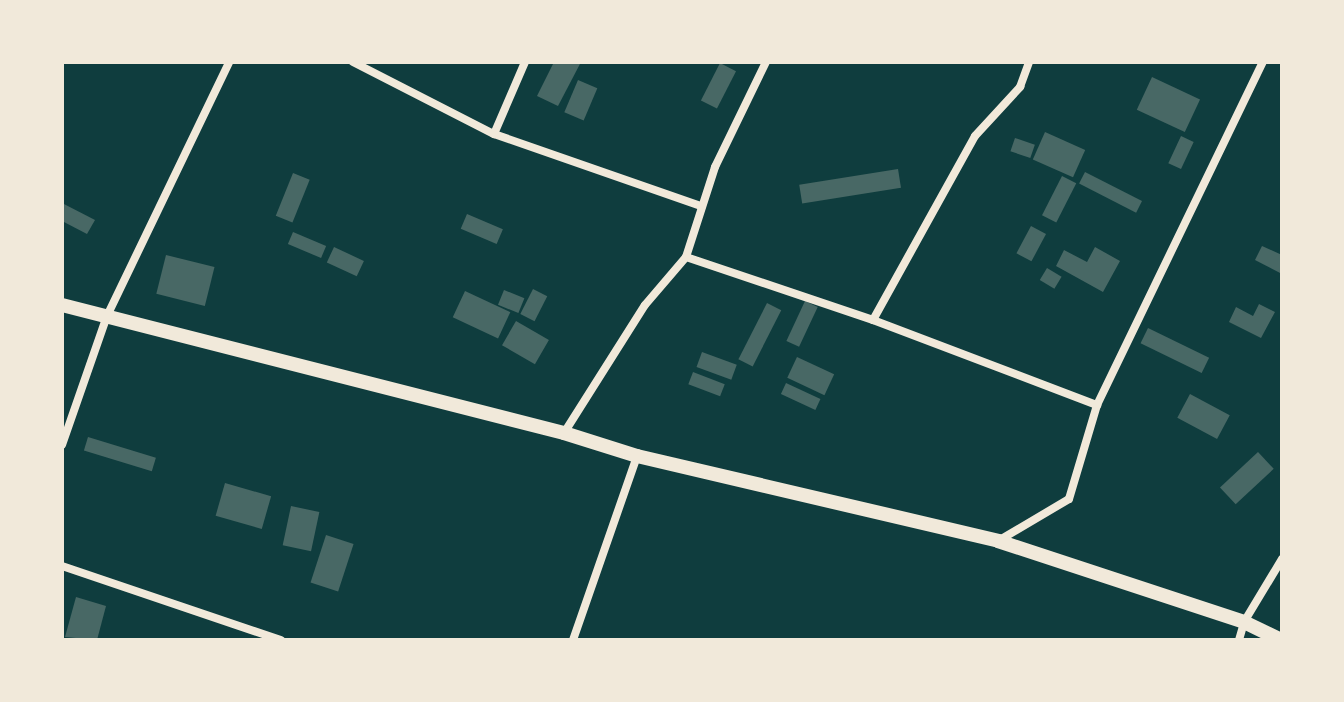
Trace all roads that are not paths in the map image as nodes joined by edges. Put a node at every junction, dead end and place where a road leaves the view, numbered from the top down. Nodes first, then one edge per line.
1 (229, 62) edge
2 (353, 62) edge
3 (525, 62) edge
4 (766, 62) edge
5 (1029, 62) edge
6 (1263, 62) edge
7 (494, 134) junction
8 (701, 206) junction
9 (686, 257) junction
10 (62, 305) edge
11 (107, 316) junction
12 (873, 320) junction
13 (1097, 405) junction
14 (564, 433) junction
15 (62, 445) edge
16 (637, 456) junction
17 (998, 541) junction
18 (1282, 559) edge
19 (62, 566) edge
20 (1244, 622) junction
21 (281, 640) edge
22 (573, 640) edge
23 (1239, 640) edge
24 (1281, 640) edge

1 - 11 street
2 - 7 street
3 - 7 street
4 - 8 street
5 - 12 street
6 - 13 street
7 - 8 street
8 - 9 street
9 - 12 street
9 - 14 street
10 - 11 street
11 - 14 street
11 - 15 street
12 - 13 street
13 - 17 street
14 - 16 street
16 - 17 street
16 - 22 street
17 - 20 street
18 - 20 street
19 - 21 street
20 - 23 street
20 - 24 street

